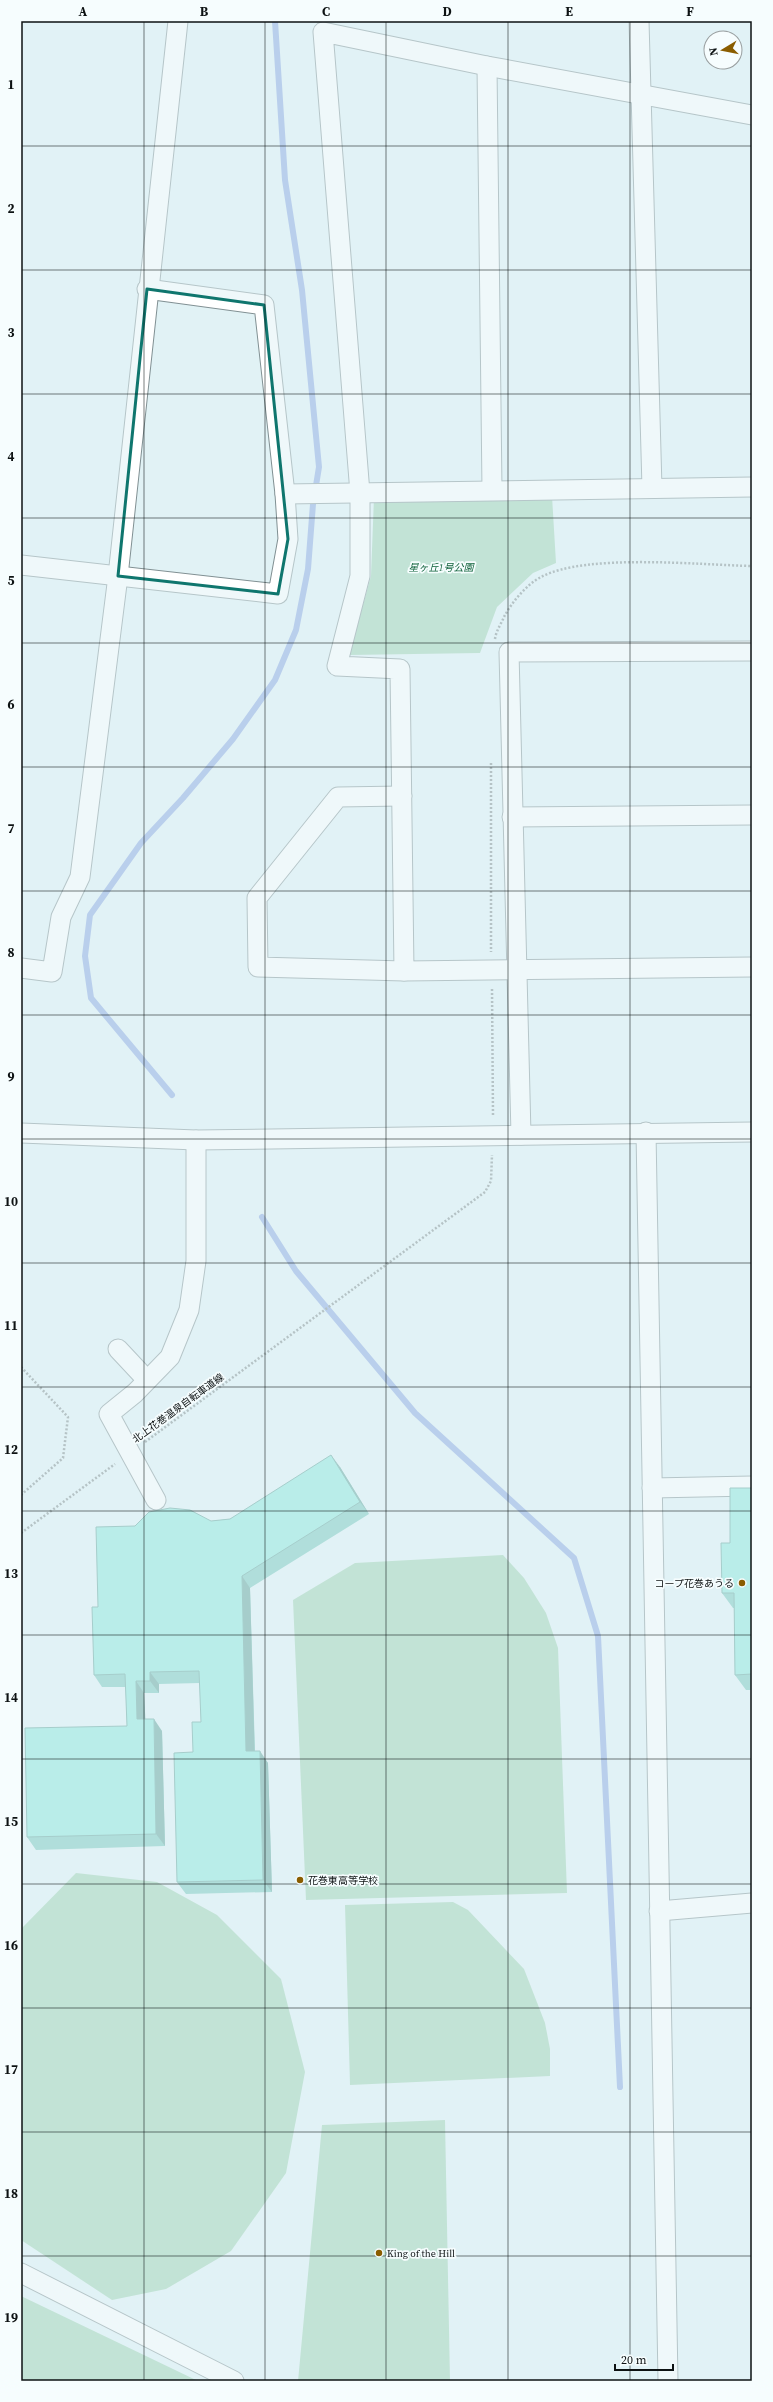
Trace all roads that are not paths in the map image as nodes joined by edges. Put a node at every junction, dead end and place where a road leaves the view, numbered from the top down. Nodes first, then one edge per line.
1 (178, 21) edge
2 (639, 21) edge
3 (487, 66) junction
4 (641, 93) junction
5 (752, 115) edge
6 (147, 289) junction
7 (752, 487) edge
8 (652, 488) junction
9 (492, 490) junction
10 (360, 493) junction
11 (285, 494) junction
12 (21, 565) edge
13 (118, 576) junction
14 (752, 651) edge
15 (402, 796) junction
16 (752, 815) edge
17 (512, 817) junction
18 (752, 967) edge
19 (21, 968) edge
20 (515, 970) junction
21 (404, 971) junction
22 (646, 1132) junction
23 (752, 1132) edge
24 (21, 1133) edge
25 (520, 1135) junction
26 (196, 1140) junction
27 (118, 1349) dead end
28 (148, 1380) junction
29 (752, 1486) edge
30 (652, 1488) junction
31 (156, 1500) dead end
32 (752, 1903) edge
33 (659, 1911) junction
34 (21, 2273) edge
35 (234, 2381) edge
36 (668, 2381) edge

1 - 6 street
2 - 4 street
3 - 4 street
3 - 9 street
3 - 10 street
4 - 5 street
4 - 8 street
6 - 11 street
6 - 13 street
7 - 8 street
8 - 9 street
9 - 10 street
10 - 11 street
10 - 15 street
11 - 13 street
12 - 13 street
13 - 19 street
14 - 17 street
15 - 21 street
15 - 21 street
16 - 17 street
17 - 20 street
18 - 20 street
20 - 21 street
20 - 25 street
22 - 23 street
22 - 25 street
22 - 30 street
24 - 26 street
25 - 26 street
26 - 28 street
27 - 28 street
28 - 31 street
29 - 30 street
30 - 33 street
32 - 33 street
33 - 36 street
34 - 35 street

